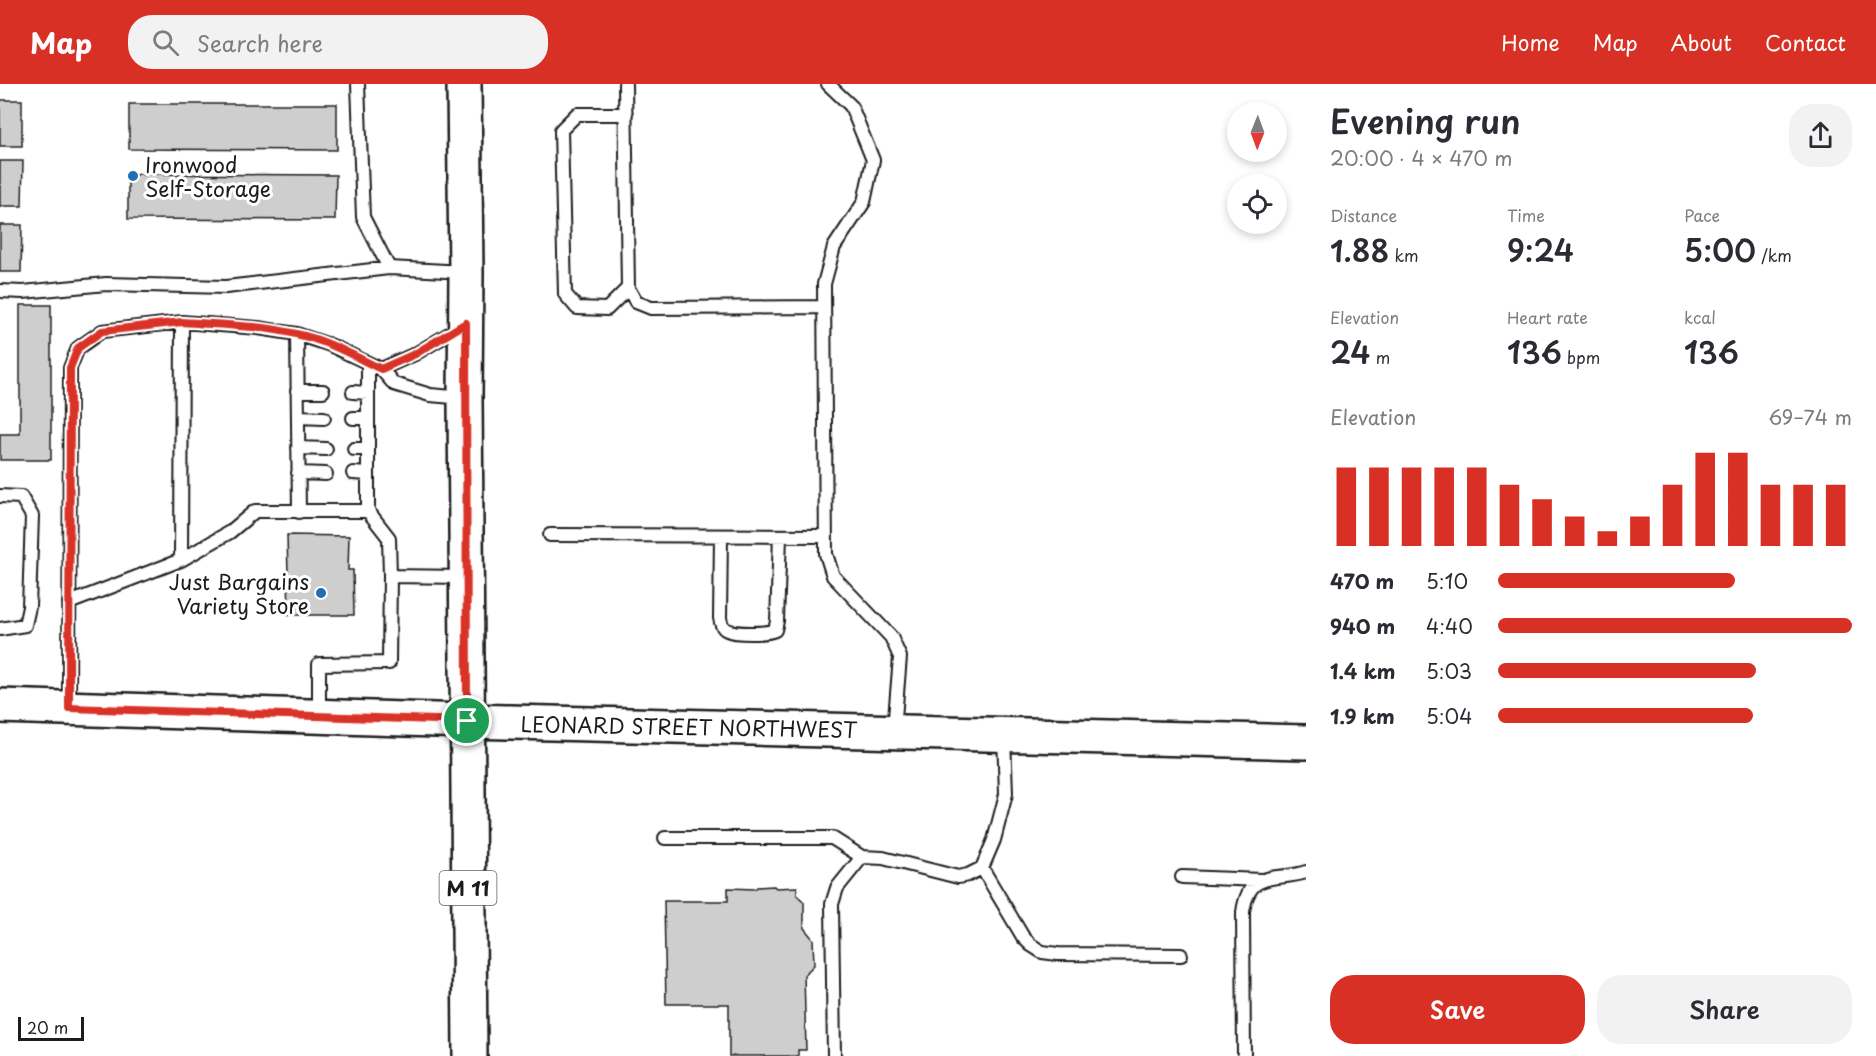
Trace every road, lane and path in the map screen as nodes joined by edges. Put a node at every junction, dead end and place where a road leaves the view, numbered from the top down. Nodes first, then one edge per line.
1 (358, 84) edge
2 (464, 84) edge
3 (626, 84) edge
4 (828, 84) edge
5 (626, 114) junction
6 (389, 268) junction
7 (466, 272) junction
8 (628, 288) junction
9 (0, 291) edge
10 (824, 307) junction
11 (182, 322) junction
12 (466, 323) junction
13 (297, 334) junction
14 (368, 363) junction
15 (381, 369) junction
16 (297, 391) junction
17 (323, 391) dead end
18 (353, 392) dead end
19 (368, 393) junction
20 (465, 398) junction
21 (297, 417) junction
22 (324, 417) dead end
23 (353, 418) dead end
24 (368, 418) junction
25 (298, 448) junction
26 (326, 448) dead end
27 (354, 449) dead end
28 (368, 449) junction
29 (298, 473) junction
30 (353, 473) dead end
31 (326, 474) dead end
32 (368, 474) junction
33 (0, 496) edge
34 (368, 511) junction
35 (299, 512) junction
36 (550, 535) dead end
37 (722, 536) junction
38 (780, 536) junction
39 (826, 536) junction
40 (182, 561) junction
41 (390, 576) junction
42 (466, 576) junction
43 (69, 603) junction
44 (0, 628) edge
45 (0, 706) edge
46 (69, 708) junction
47 (319, 716) junction
48 (467, 721) junction
49 (894, 732) junction
50 (1004, 734) junction
51 (1306, 742) edge
52 (665, 838) dead end
53 (862, 857) junction
54 (982, 868) junction
55 (1306, 872) edge
56 (1182, 877) dead end
57 (1262, 880) junction
58 (1181, 955) dead end
59 (470, 1056) edge
60 (834, 1056) edge
61 (1245, 1056) edge

1 - 6 lane
2 - 7 main road, M 11
3 - 5 lane
4 - 10 lane
5 - 8 lane
5 - 8 lane
6 - 7 lane
6 - 9 lane
7 - 12 main road, M 11
8 - 10 lane
10 - 39 lane
11 - 13 lane
11 - 40 lane
11 - 43 lane
12 - 15 lane
12 - 20 main road, M 11
13 - 14 lane
13 - 16 lane
14 - 15 lane
14 - 19 lane
15 - 20 lane
16 - 17 lane
16 - 21 lane
18 - 19 lane
19 - 24 lane
20 - 42 main road, M 11
21 - 22 lane
21 - 25 lane
23 - 24 lane
24 - 28 lane
25 - 26 lane
25 - 29 lane
27 - 28 lane
28 - 32 lane
29 - 31 lane
29 - 35 lane
30 - 32 lane
32 - 34 lane
33 - 44 lane
34 - 35 lane
34 - 41 lane
35 - 40 lane
36 - 37 lane
37 - 38 lane
37 - 38 lane
38 - 39 lane
39 - 49 lane
40 - 43 lane
41 - 42 lane
41 - 47 lane
42 - 48 main road, M 11
43 - 46 lane
45 - 46 main road, LEONARD STREET NORTHWEST
46 - 47 main road, LEONARD STREET NORTHWEST
47 - 48 main road, LEONARD STREET NORTHWEST
48 - 49 main road, LEONARD STREET NORTHWEST
48 - 59 main road, M 11
49 - 50 main road, LEONARD STREET NORTHWEST
50 - 51 main road, LEONARD STREET NORTHWEST
50 - 54 lane
52 - 53 lane
53 - 54 lane
53 - 60 lane
54 - 58 lane
55 - 57 lane
56 - 57 lane
57 - 61 lane

